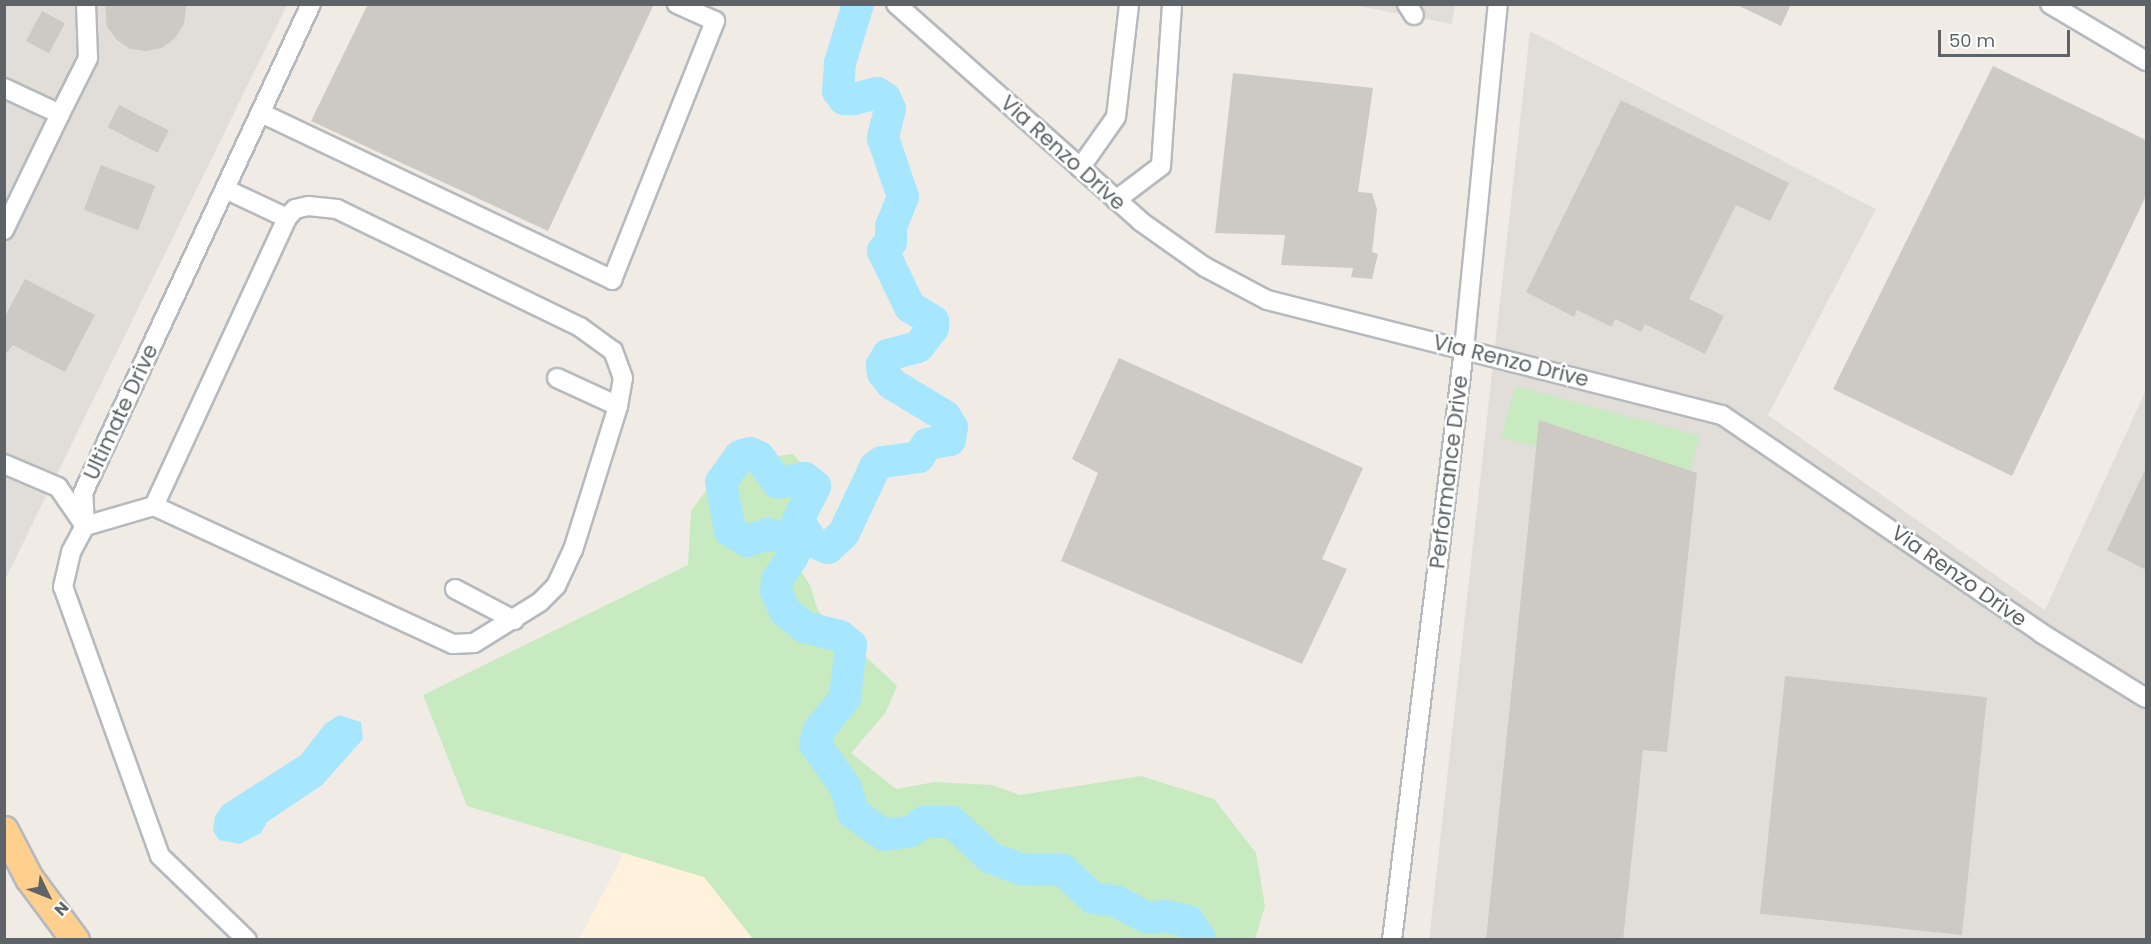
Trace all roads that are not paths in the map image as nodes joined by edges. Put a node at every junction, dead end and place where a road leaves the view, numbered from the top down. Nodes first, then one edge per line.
1 (86, 4) edge
2 (311, 4) edge
3 (678, 4) edge
4 (896, 4) edge
5 (1129, 4) edge
6 (1172, 4) edge
7 (1498, 4) edge
8 (2050, 4) edge
9 (2146, 61) edge
10 (4, 88) edge
11 (261, 113) junction
12 (60, 114) junction
13 (1080, 168) junction
14 (225, 189) junction
15 (1116, 200) junction
16 (287, 218) junction
17 (4, 230) edge
18 (1464, 349) junction
19 (557, 378) dead end
20 (618, 406) junction
21 (4, 464) edge
22 (154, 506) junction
23 (85, 526) junction
24 (455, 589) dead end
25 (514, 620) junction
26 (2146, 698) edge
27 (4, 830) edge
28 (75, 939) edge
29 (247, 939) edge
30 (1392, 939) edge

1 - 12 street
2 - 11 street, Ultimate Drive
3 - 11 street
4 - 13 street, Via Renzo Drive
5 - 13 street
6 - 15 street
7 - 18 street, Performance Drive
8 - 9 street
10 - 12 street
11 - 14 street, Ultimate Drive
12 - 17 street
13 - 15 street, Via Renzo Drive
14 - 16 street
14 - 23 street, Ultimate Drive
15 - 18 street, Via Renzo Drive
16 - 20 street
16 - 22 street
18 - 26 street, Via Renzo Drive
18 - 30 street, Performance Drive
19 - 20 street
20 - 25 street
21 - 23 street
22 - 23 street
22 - 25 street
23 - 29 street
24 - 25 street
27 - 28 highway

